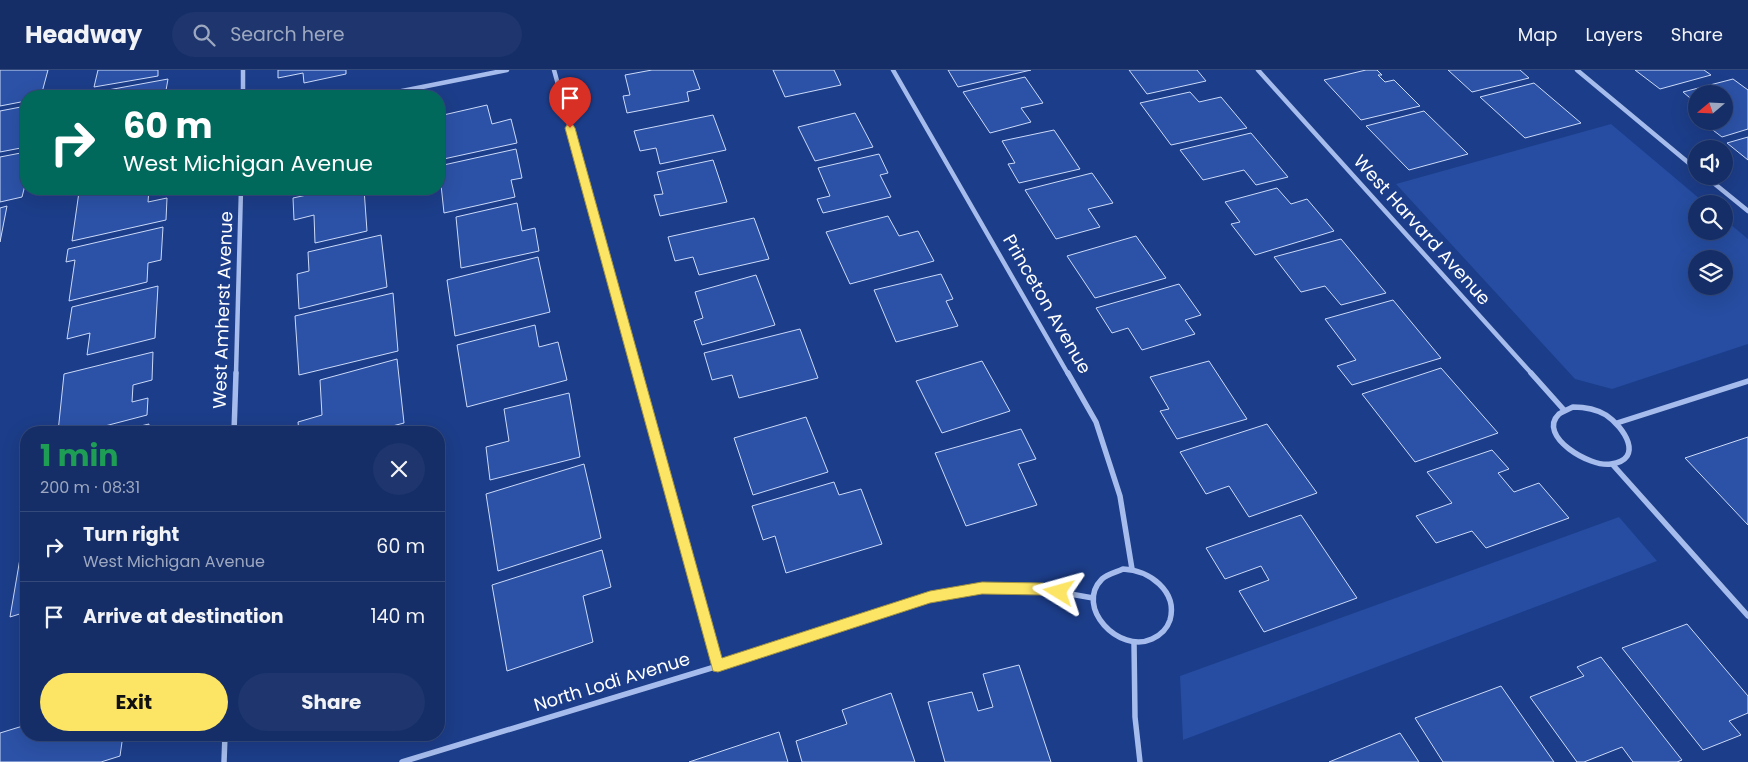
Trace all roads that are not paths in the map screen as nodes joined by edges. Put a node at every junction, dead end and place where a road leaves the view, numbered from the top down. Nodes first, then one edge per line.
1 (243, 70) edge
2 (507, 70) edge
3 (554, 70) edge
4 (893, 70) edge
5 (1258, 70) edge
6 (1577, 70) edge
7 (243, 90) edge
8 (408, 90) edge
9 (1688, 162) edge
10 (1716, 185) edge
11 (241, 195) edge
12 (1748, 212) edge
13 (1748, 381) edge
14 (1564, 410) junction
15 (1617, 423) junction
16 (234, 426) edge
17 (1613, 465) junction
18 (1132, 569) junction
19 (1093, 598) junction
20 (1748, 616) edge
21 (1134, 642) junction
22 (718, 666) junction
23 (225, 741) edge
24 (224, 762) edge
25 (402, 762) edge
26 (1140, 762) edge

1 - 7 street
2 - 8 street
3 - 22 street
4 - 18 street, Princeton Avenue
5 - 14 street, West Harvard Avenue
6 - 9 street
10 - 12 street
11 - 16 street, West Amherst Avenue
13 - 15 street
14 - 15 street
14 - 17 street
15 - 17 street
17 - 20 street
18 - 19 street
18 - 21 street
19 - 21 street
19 - 22 street, North Lodi Avenue
21 - 26 street
22 - 25 street, North Lodi Avenue
23 - 24 street

